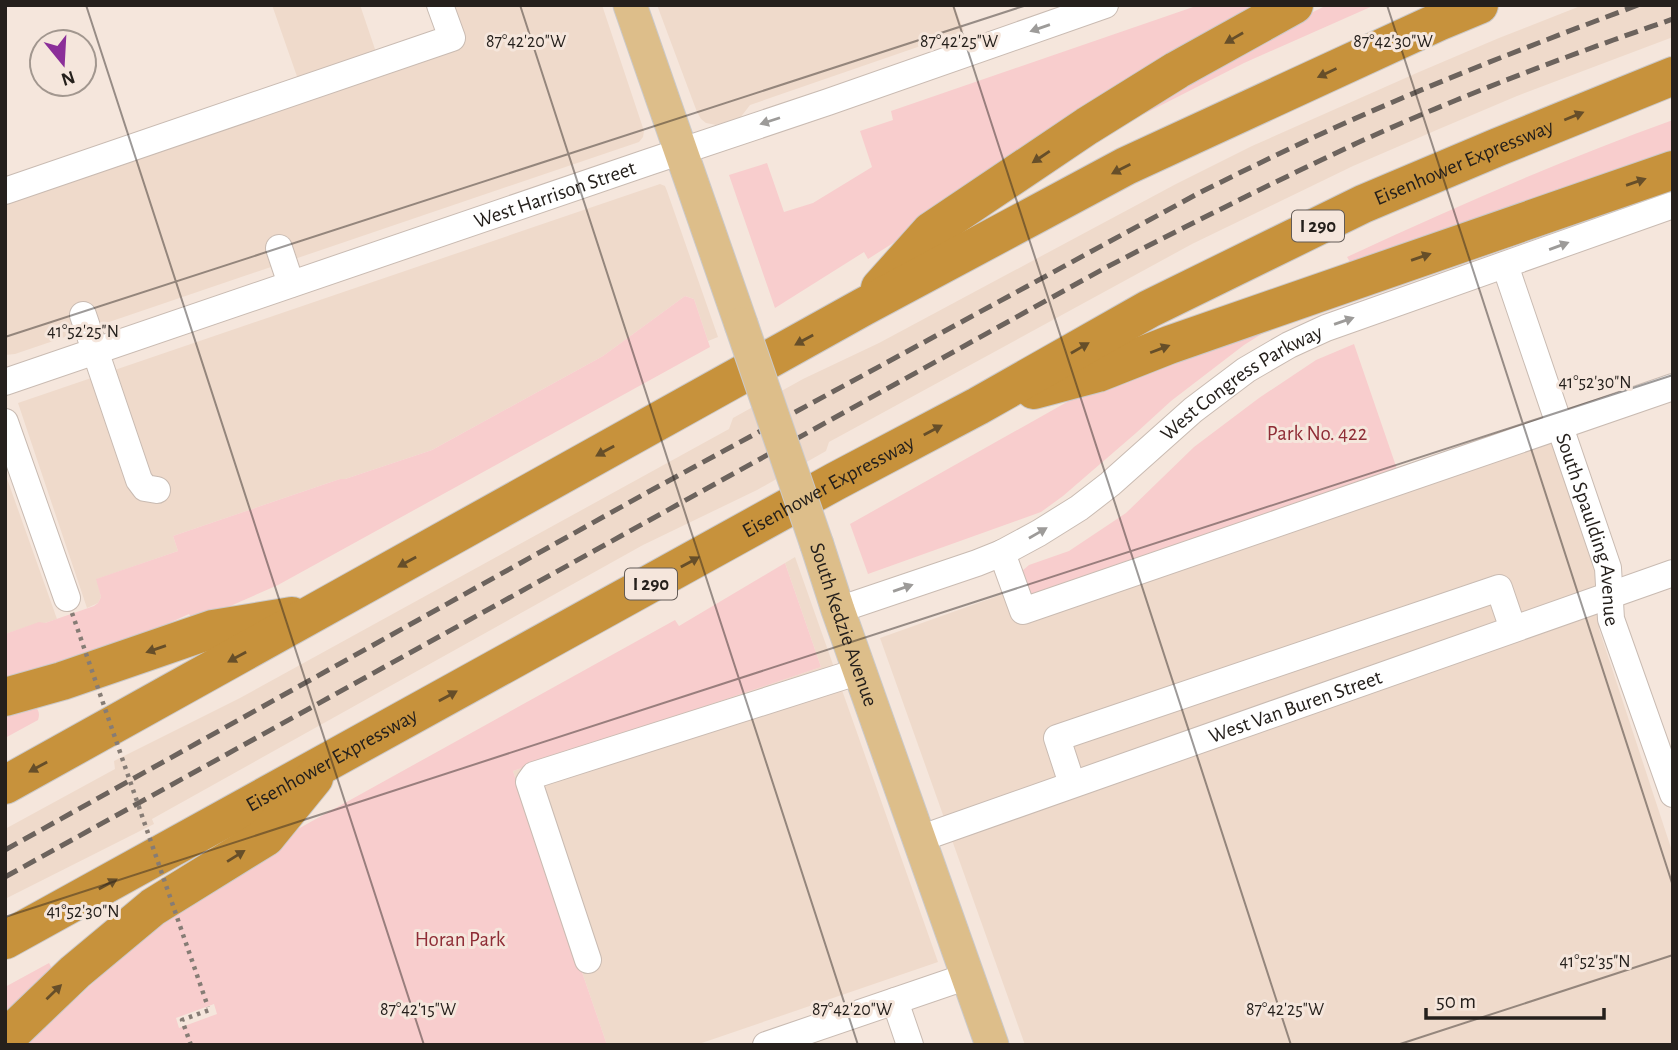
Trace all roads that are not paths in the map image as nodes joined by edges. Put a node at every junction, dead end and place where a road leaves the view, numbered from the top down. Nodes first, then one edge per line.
1 (440, 5) edge
2 (630, 5) edge
3 (1105, 5) edge
4 (1294, 5) edge
5 (1479, 5) edge
6 (1673, 76) edge
7 (681, 150) junction
8 (1673, 170) edge
9 (5, 191) edge
10 (1673, 205) edge
11 (279, 248) dead end
12 (1505, 265) junction
13 (291, 284) junction
14 (863, 307) junction
15 (83, 315) dead end
16 (96, 351) junction
17 (5, 382) edge
18 (1673, 387) edge
19 (978, 406) junction
20 (5, 422) edge
21 (1560, 426) junction
22 (12, 463) edge
23 (157, 490) dead end
24 (1002, 553) junction
25 (1673, 573) edge
26 (1609, 594) junction
27 (69, 606) road end
28 (838, 610) junction
29 (318, 612) junction
30 (1513, 628) junction
31 (860, 671) junction
32 (5, 697) edge
33 (1664, 741) edge
34 (324, 764) junction
35 (1072, 784) junction
36 (5, 785) edge
37 (1673, 794) edge
38 (919, 839) junction
39 (5, 940) edge
40 (588, 960) dead end
41 (968, 976) junction
42 (895, 1001) junction
43 (829, 1035) edge
44 (5, 1039) edge
45 (766, 1045) edge
46 (910, 1045) edge
47 (992, 1045) edge

1 - 9 street
2 - 7 main road, South Kedzie Avenue
3 -> 7 street, West Harrison Street
4 -> 14 highway
5 -> 14 highway
19 -> 6 highway, Eisenhower Expressway / I 290
7 - 13 street, West Harrison Street
7 - 28 main road, South Kedzie Avenue, bridge
19 -> 8 highway
12 -> 10 street, West Congress Parkway
11 - 13 street
12 - 21 street, South Spaulding Avenue
24 -> 12 street, West Congress Parkway
13 - 16 street, West Harrison Street
14 -> 29 highway
15 - 16 street
16 - 17 street, West Harrison Street
16 - 23 street
18 - 21 street
34 -> 19 highway, Eisenhower Expressway / I 290
20 - 22 street
21 - 24 street
21 - 26 street, South Spaulding Avenue
22 - 27 street
28 -> 24 street, West Congress Parkway
25 - 26 street, West Van Buren Street
26 - 30 street, West Van Buren Street
26 - 33 street, South Spaulding Avenue
28 - 31 main road, South Kedzie Avenue
29 -> 32 highway
29 -> 36 highway
30 - 35 street, West Van Buren Street
30 - 35 street
31 - 38 main road, South Kedzie Avenue
31 - 40 street
33 - 37 street, South Spaulding Avenue
39 -> 34 highway, Eisenhower Expressway / I 290
44 -> 34 highway
35 - 38 street, West Van Buren Street
38 - 41 main road, South Kedzie Avenue
41 - 42 street
41 - 47 main road, South Kedzie Avenue
42 - 43 street
42 - 46 street
43 - 45 street

